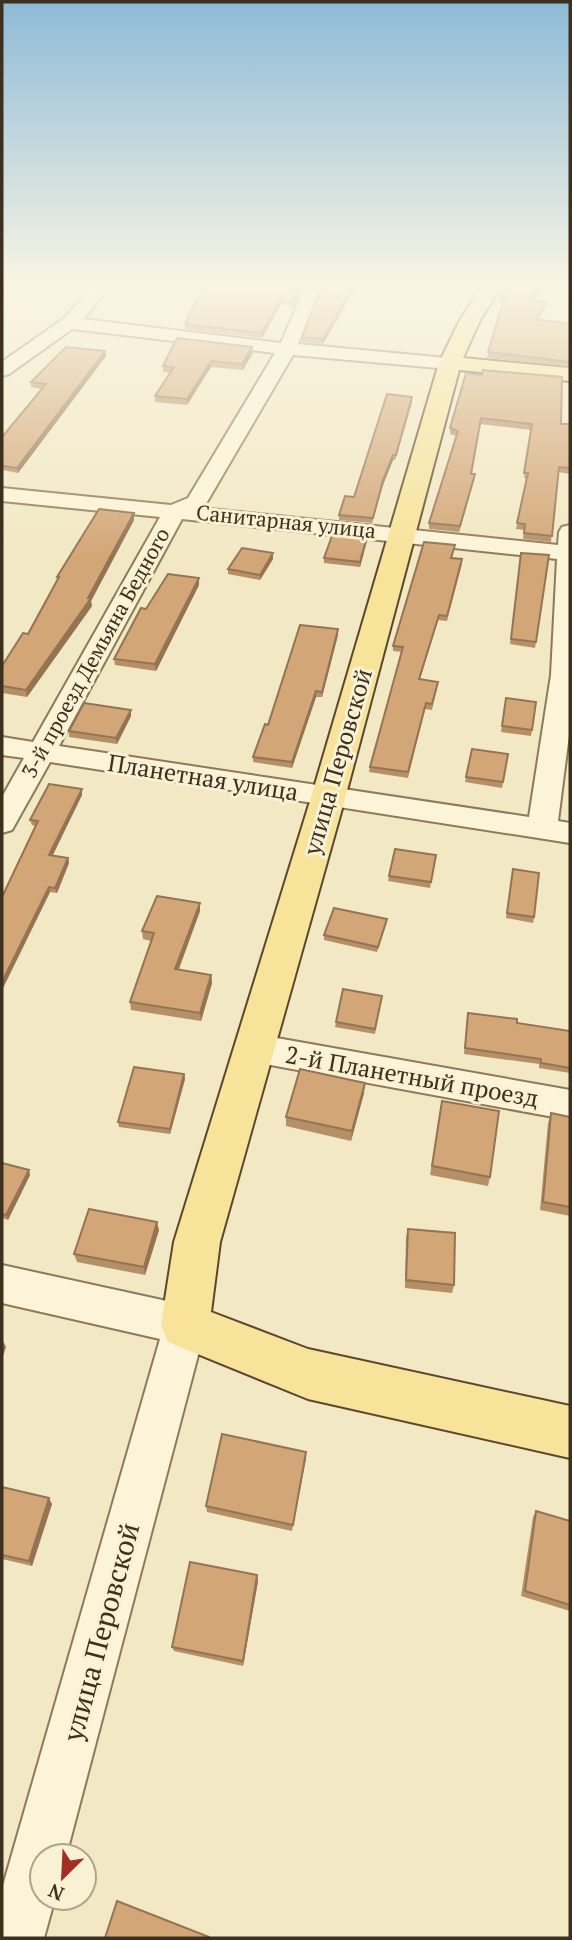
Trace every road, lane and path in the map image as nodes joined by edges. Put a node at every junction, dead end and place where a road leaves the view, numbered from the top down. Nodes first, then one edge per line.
1 (269, 378) edge
2 (446, 378) edge
3 (2, 494) edge
4 (175, 511) junction
5 (402, 534) junction
6 (570, 546) edge
7 (567, 675) edge
8 (2, 746) edge
9 (39, 752) junction
10 (328, 798) junction
11 (2, 823) edge
12 (556, 831) edge
13 (254, 1048) junction
14 (570, 1105) edge
15 (2, 1284) edge
16 (186, 1325) junction
17 (570, 1432) edge
18 (16, 1938) edge

1 - 4 street, 3-й проезд Демьяна Бедного
2 - 5 main road, улица Перовской
3 - 4 street, Санитарная улица
4 - 5 street, Санитарная улица
4 - 9 street, 3-й проезд Демьяна Бедного
5 - 6 street, Санитарная улица
5 - 10 main road, улица Перовской
6 - 7 street
7 - 12 street
8 - 9 street, Планетная улица
9 - 10 street, Планетная улица
9 - 11 street, 3-й проезд Демьяна Бедного
10 - 12 street, Планетная улица
10 - 13 main road, улица Перовской
13 - 14 street, 2-й Планетный проезд
13 - 16 main road, улица Перовской
15 - 16 street
16 - 17 main road
16 - 18 street, улица Перовской

